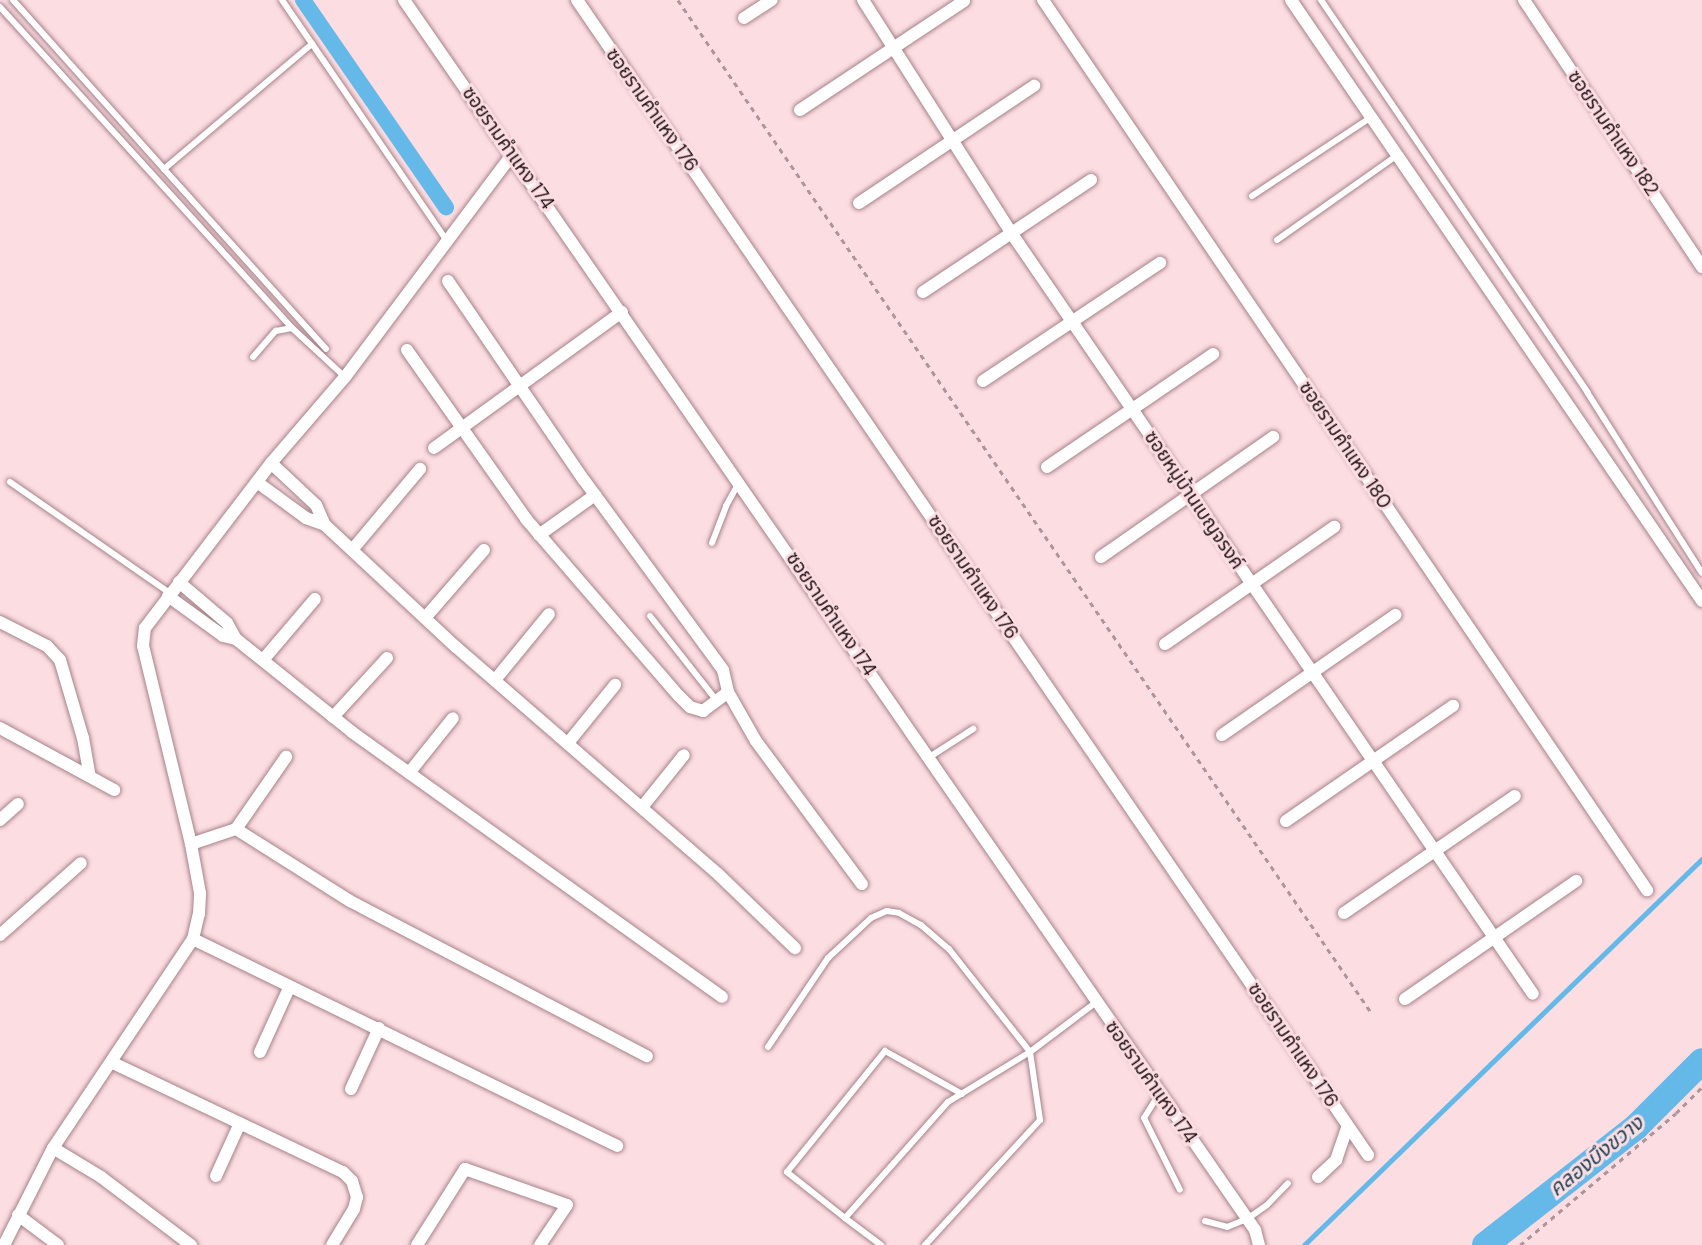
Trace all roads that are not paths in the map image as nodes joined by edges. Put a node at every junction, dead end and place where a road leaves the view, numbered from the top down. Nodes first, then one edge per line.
1 (13, 0) edge
2 (282, 0) edge
3 (404, 0) edge
4 (576, 0) edge
5 (772, 0) edge
6 (863, 0) edge
7 (1043, 0) edge
8 (1291, 0) edge
9 (1321, 0) edge
10 (1524, 0) edge
11 (964, 1) edge
12 (0, 7) edge
13 (744, 18) dead end
14 (312, 44) junction
15 (892, 47) junction
16 (1034, 86) dead end
17 (800, 110) dead end
18 (1370, 118) junction
19 (950, 140) junction
20 (513, 153) junction
21 (1396, 156) junction
22 (164, 169) junction
23 (1091, 180) dead end
24 (1252, 196) dead end
25 (859, 203) dead end
26 (1012, 234) junction
27 (1277, 240) dead end
28 (447, 241) junction
29 (1160, 263) dead end
30 (1702, 267) edge
31 (448, 281) dead end
32 (923, 292) dead end
33 (622, 312) junction
34 (1072, 321) junction
35 (292, 328) junction
36 (326, 349) dead end
37 (407, 349) dead end
38 (1213, 354) dead end
39 (253, 357) dead end
40 (345, 377) junction
41 (983, 382) dead end
42 (520, 386) junction
43 (1132, 408) junction
44 (462, 427) junction
45 (1273, 437) dead end
46 (434, 448) dead end
47 (271, 463) junction
48 (1047, 467) dead end
49 (419, 469) dead end
50 (10, 482) dead end
51 (257, 482) junction
52 (740, 482) junction
53 (595, 495) junction
54 (1192, 495) junction
55 (325, 525) junction
56 (1334, 527) dead end
57 (539, 535) junction
58 (712, 543) dead end
59 (352, 550) junction
60 (484, 550) dead end
61 (1101, 557) dead end
62 (1702, 573) edge
63 (179, 582) junction
64 (1251, 584) junction
65 (169, 594) junction
66 (315, 599) dead end
67 (1702, 601) edge
68 (549, 614) dead end
69 (1395, 615) dead end
70 (650, 616) dead end
71 (425, 618) junction
72 (0, 622) edge
73 (236, 639) junction
74 (1165, 644) dead end
75 (387, 658) dead end
76 (263, 660) junction
77 (1312, 672) junction
78 (495, 680) junction
79 (615, 685) dead end
80 (728, 692) junction
81 (717, 701) junction
82 (1452, 706) dead end
83 (333, 716) junction
84 (453, 718) dead end
85 (0, 728) edge
86 (973, 729) dead end
87 (1222, 735) dead end
88 (568, 743) junction
89 (684, 755) dead end
90 (286, 757) dead end
91 (928, 758) junction
92 (1372, 761) junction
93 (89, 773) junction
94 (409, 773) junction
95 (114, 790) dead end
96 (1515, 796) dead end
97 (18, 804) dead end
98 (643, 806) junction
99 (0, 820) edge
100 (1286, 821) dead end
101 (236, 829) junction
102 (191, 844) junction
103 (1433, 852) junction
104 (81, 863) dead end
105 (1576, 881) dead end
106 (862, 884) dead end
107 (1647, 890) dead end
108 (1344, 913) dead end
109 (0, 935) edge
110 (1493, 937) junction
111 (193, 939) junction
112 (795, 948) dead end
113 (290, 986) junction
114 (1533, 995) dead end
115 (722, 997) dead end
116 (1405, 999) dead end
117 (1095, 1003) junction
118 (379, 1028) junction
119 (768, 1047) dead end
120 (260, 1052) dead end
121 (1030, 1052) junction
122 (648, 1056) dead end
123 (113, 1063) junction
124 (351, 1089) dead end
125 (962, 1094) junction
126 (1159, 1094) junction
127 (240, 1123) junction
128 (1348, 1126) junction
129 (617, 1146) dead end
130 (53, 1148) junction
131 (1368, 1155) dead end
132 (216, 1176) dead end
133 (1318, 1177) dead end
134 (1288, 1183) dead end
135 (1180, 1190) dead end
136 (18, 1215) junction
137 (845, 1218) junction
138 (1205, 1221) dead end
139 (1251, 1225) junction
140 (4, 1237) edge
141 (58, 1245) edge
142 (191, 1245) edge
143 (332, 1245) edge
144 (417, 1245) edge
145 (540, 1245) edge
146 (881, 1245) edge
147 (925, 1245) edge
148 (1259, 1245) edge

1 - 22 lane
2 - 14 lane
3 - 20 street, ซอยรามคำแหง 174
4 - 128 street, ซอยรามคำแหง 176
5 - 13 street
6 - 15 street, ซอยหมู่บ้านเบญจรงค์
7 - 107 street, ซอยรามคำแหง 180
8 - 18 street
9 - 62 lane
10 - 30 street, ซอยรามคำแหง 182
11 - 15 street
12 - 35 lane
14 - 22 lane
14 - 28 lane
15 - 17 street
15 - 19 street, ซอยหมู่บ้านเบญจรงค์
16 - 19 street
18 - 21 street
18 - 24 lane
19 - 25 street
19 - 26 street, ซอยหมู่บ้านเบญจรงค์
20 - 28 street
20 - 33 street, ซอยรามคำแหง 174
21 - 27 lane
21 - 67 street
22 - 36 lane
23 - 26 street
26 - 32 street
26 - 34 street, ซอยหมู่บ้านเบญจรงค์
28 - 40 street
29 - 34 street
31 - 42 street
33 - 42 street
33 - 52 street, ซอยรามคำแหง 174
34 - 41 street
34 - 43 street, ซอยหมู่บ้านเบญจรงค์
35 - 39 lane
35 - 40 lane
37 - 44 street
38 - 43 street
40 - 47 street
42 - 44 street
42 - 53 street
43 - 48 street
43 - 54 street, ซอยหมู่บ้านเบญจรงค์
44 - 46 street
44 - 57 street
45 - 54 street
47 - 51 street
47 - 55 street
49 - 59 street
50 - 65 lane
51 - 55 street
51 - 63 street
52 - 58 lane
52 - 91 street, ซอยรามคำแหง 174
53 - 57 street
53 - 80 street
54 - 61 street
54 - 64 street, ซอยหมู่บ้านเบญจรงค์
55 - 59 street
56 - 64 street
57 - 81 street
59 - 71 street
60 - 71 street
63 - 65 street
63 - 73 street
64 - 74 street
64 - 77 street, ซอยหมู่บ้านเบญจรงค์
65 - 73 street
65 - 102 street
66 - 76 street
68 - 78 street
69 - 77 street
70 - 81 lane
71 - 78 street
72 - 93 street
73 - 76 street
75 - 83 street
76 - 83 street
77 - 87 street
77 - 92 street, ซอยหมู่บ้านเบญจรงค์
78 - 88 street
79 - 88 street
80 - 81 street
80 - 106 street
82 - 92 street
83 - 94 street
84 - 94 street
85 - 93 street
86 - 91 lane
88 - 98 street
89 - 98 street
90 - 101 street
91 - 117 street, ซอยรามคำแหง 174
92 - 100 street
92 - 103 street, ซอยหมู่บ้านเบญจรงค์
93 - 95 street
94 - 115 street
96 - 103 street
97 - 99 street
98 - 112 street
101 - 102 street
101 - 122 street
102 - 111 street
103 - 108 street
103 - 110 street, ซอยหมู่บ้านเบญจรงค์
104 - 109 street
105 - 110 street
110 - 114 street, ซอยหมู่บ้านเบญจรงค์
110 - 116 street
111 - 113 street
111 - 123 street
113 - 118 street
113 - 120 street
117 - 121 lane
117 - 126 street, ซอยรามคำแหง 174
118 - 124 street
118 - 129 street
119 - 121 lane
121 - 125 lane
121 - 147 lane
123 - 127 street
123 - 130 street
125 - 137 lane
125 - 137 lane
126 - 135 lane
126 - 139 street, ซอยรามคำแหง 174
127 - 132 street
127 - 143 street
128 - 131 street, ซอยรามคำแหง 176
128 - 133 street
130 - 136 street
130 - 142 street
134 - 139 lane
136 - 140 street
136 - 141 street
137 - 146 lane
138 - 139 lane
139 - 148 street
144 - 145 street

